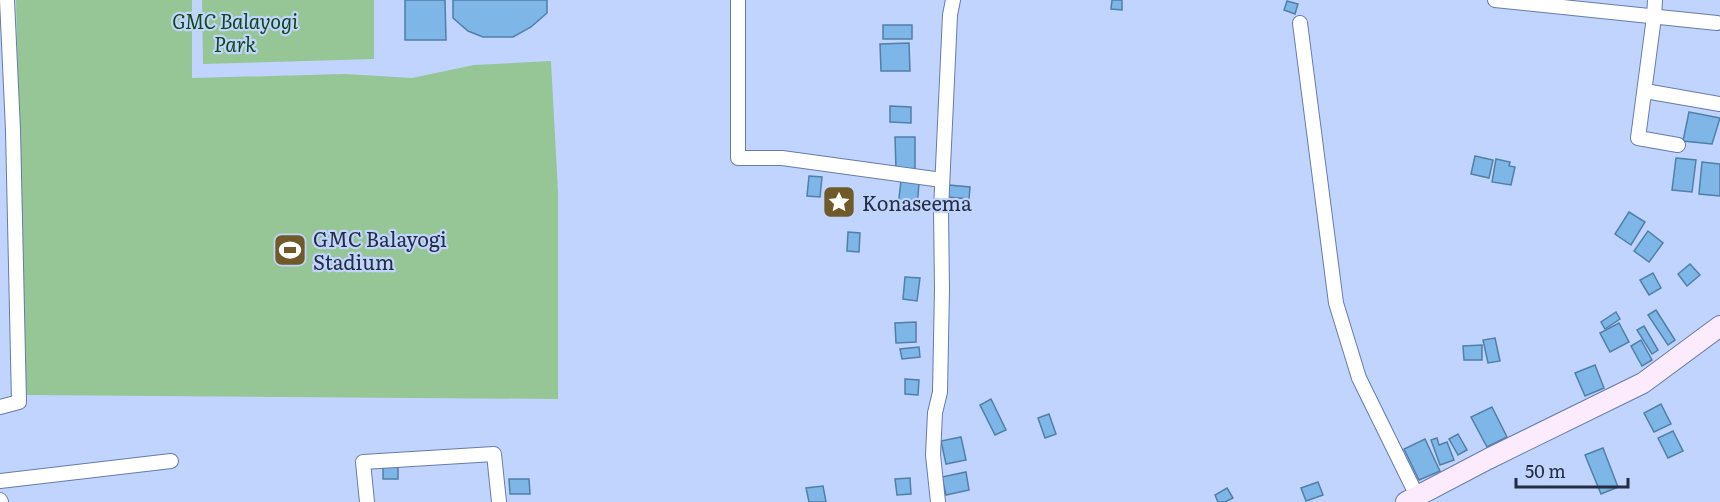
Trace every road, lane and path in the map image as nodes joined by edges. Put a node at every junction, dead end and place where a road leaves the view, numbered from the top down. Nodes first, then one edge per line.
1 (7, 0) edge
2 (738, 0) edge
3 (953, 0) edge
4 (1495, 0) edge
5 (1655, 0) edge
6 (1654, 17) junction
7 (1300, 23) dead end
8 (1717, 23) dead end
9 (1645, 91) junction
10 (1720, 104) edge
11 (6, 129) edge
12 (1678, 145) dead end
13 (942, 180) junction
14 (7, 208) edge
15 (1720, 326) edge
16 (0, 407) edge
17 (171, 461) dead end
18 (0, 481) edge
19 (1420, 498) edge
20 (368, 502) edge
21 (499, 502) edge
22 (938, 502) edge

1 - 11 street
2 - 13 street
3 - 13 street
4 - 6 street
5 - 6 street
6 - 8 street
6 - 9 street
7 - 19 street
9 - 10 street
9 - 12 street
11 - 14 street
13 - 22 street
14 - 16 street
15 - 19 main road
17 - 18 street
20 - 21 street

